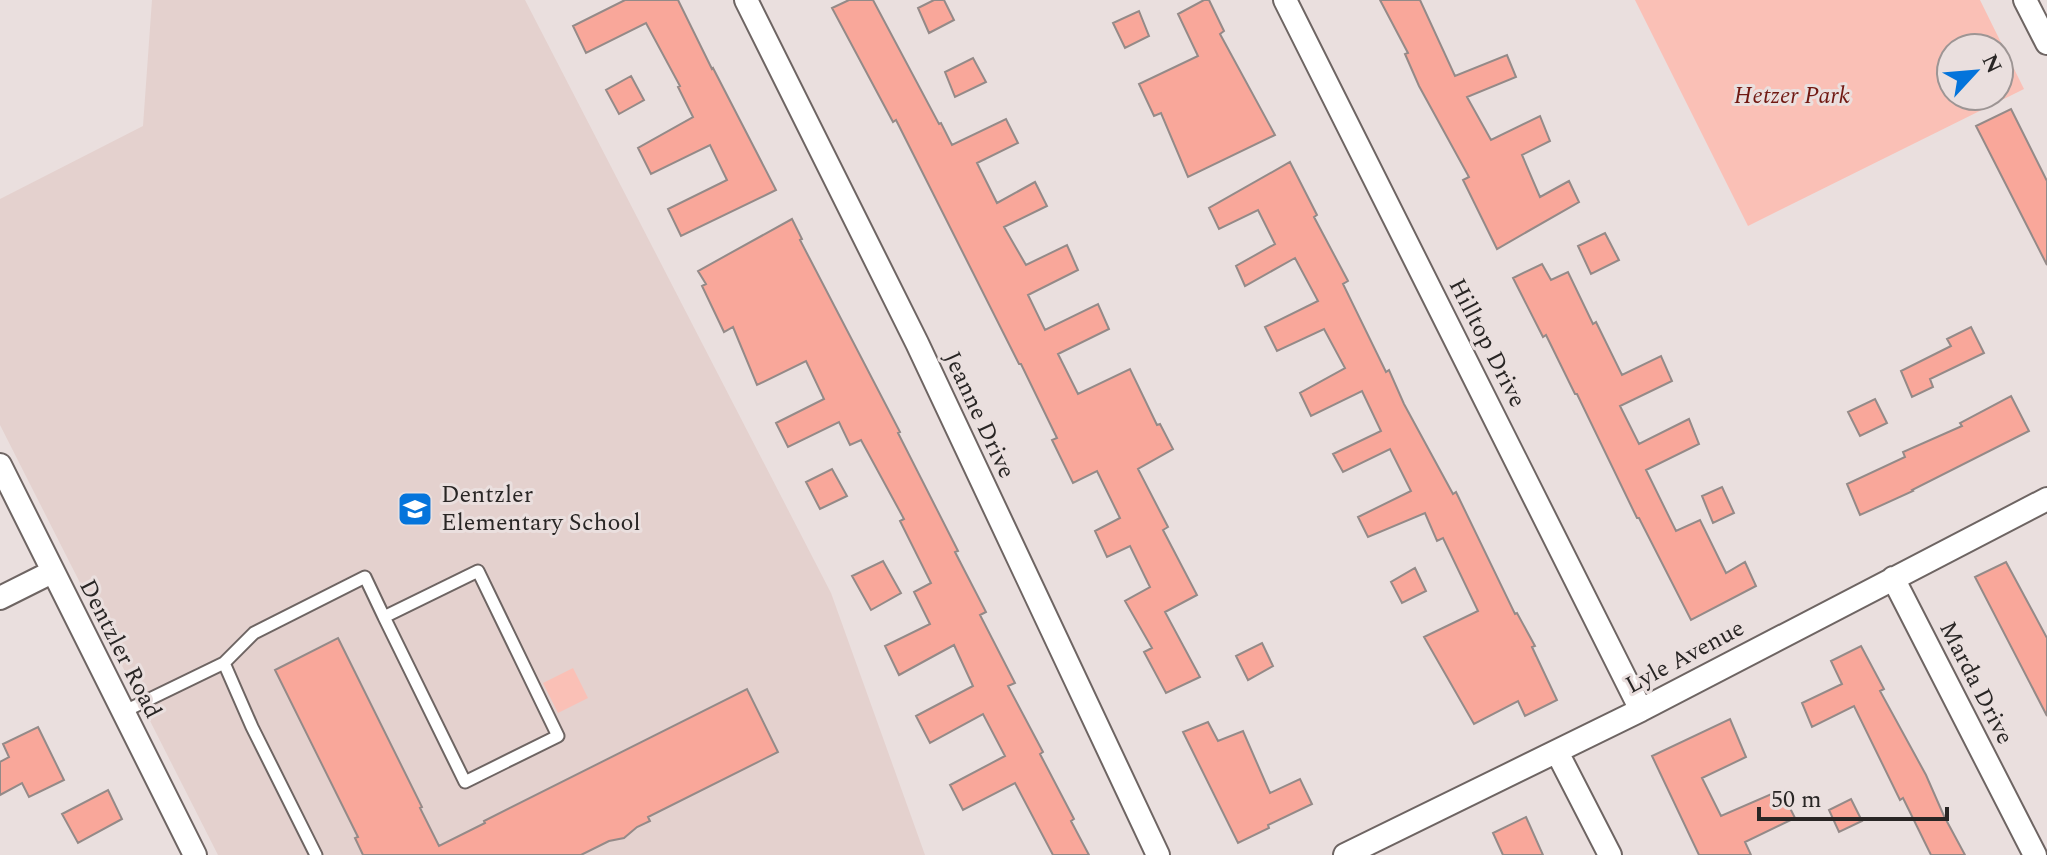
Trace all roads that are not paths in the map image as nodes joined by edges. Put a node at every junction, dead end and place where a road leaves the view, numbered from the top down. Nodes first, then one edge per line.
1 (746, 0) edge
2 (1285, 0) edge
3 (2025, 0) edge
4 (2047, 43) edge
5 (0, 465) edge
6 (2047, 499) edge
7 (52, 572) junction
8 (1893, 578) junction
9 (0, 598) edge
10 (384, 617) junction
11 (224, 663) junction
12 (1641, 710) junction
13 (123, 712) junction
14 (1557, 752) junction
15 (195, 855) edge
16 (316, 855) edge
17 (1158, 855) edge
18 (1345, 855) edge
19 (1610, 855) edge
20 (2035, 855) edge

1 - 17 street, Jeanne Drive
2 - 12 street, Hilltop Drive
3 - 4 street
5 - 7 street, Dentzler Road
6 - 8 street, Lyle Avenue
7 - 9 street
7 - 13 street, Dentzler Road
8 - 12 street, Lyle Avenue
8 - 20 street, Marda Drive
10 - 10 lane
10 - 11 lane
11 - 13 lane
11 - 16 lane
12 - 14 street, Lyle Avenue
13 - 15 street, Dentzler Road
14 - 18 street, Lyle Avenue
14 - 19 street

